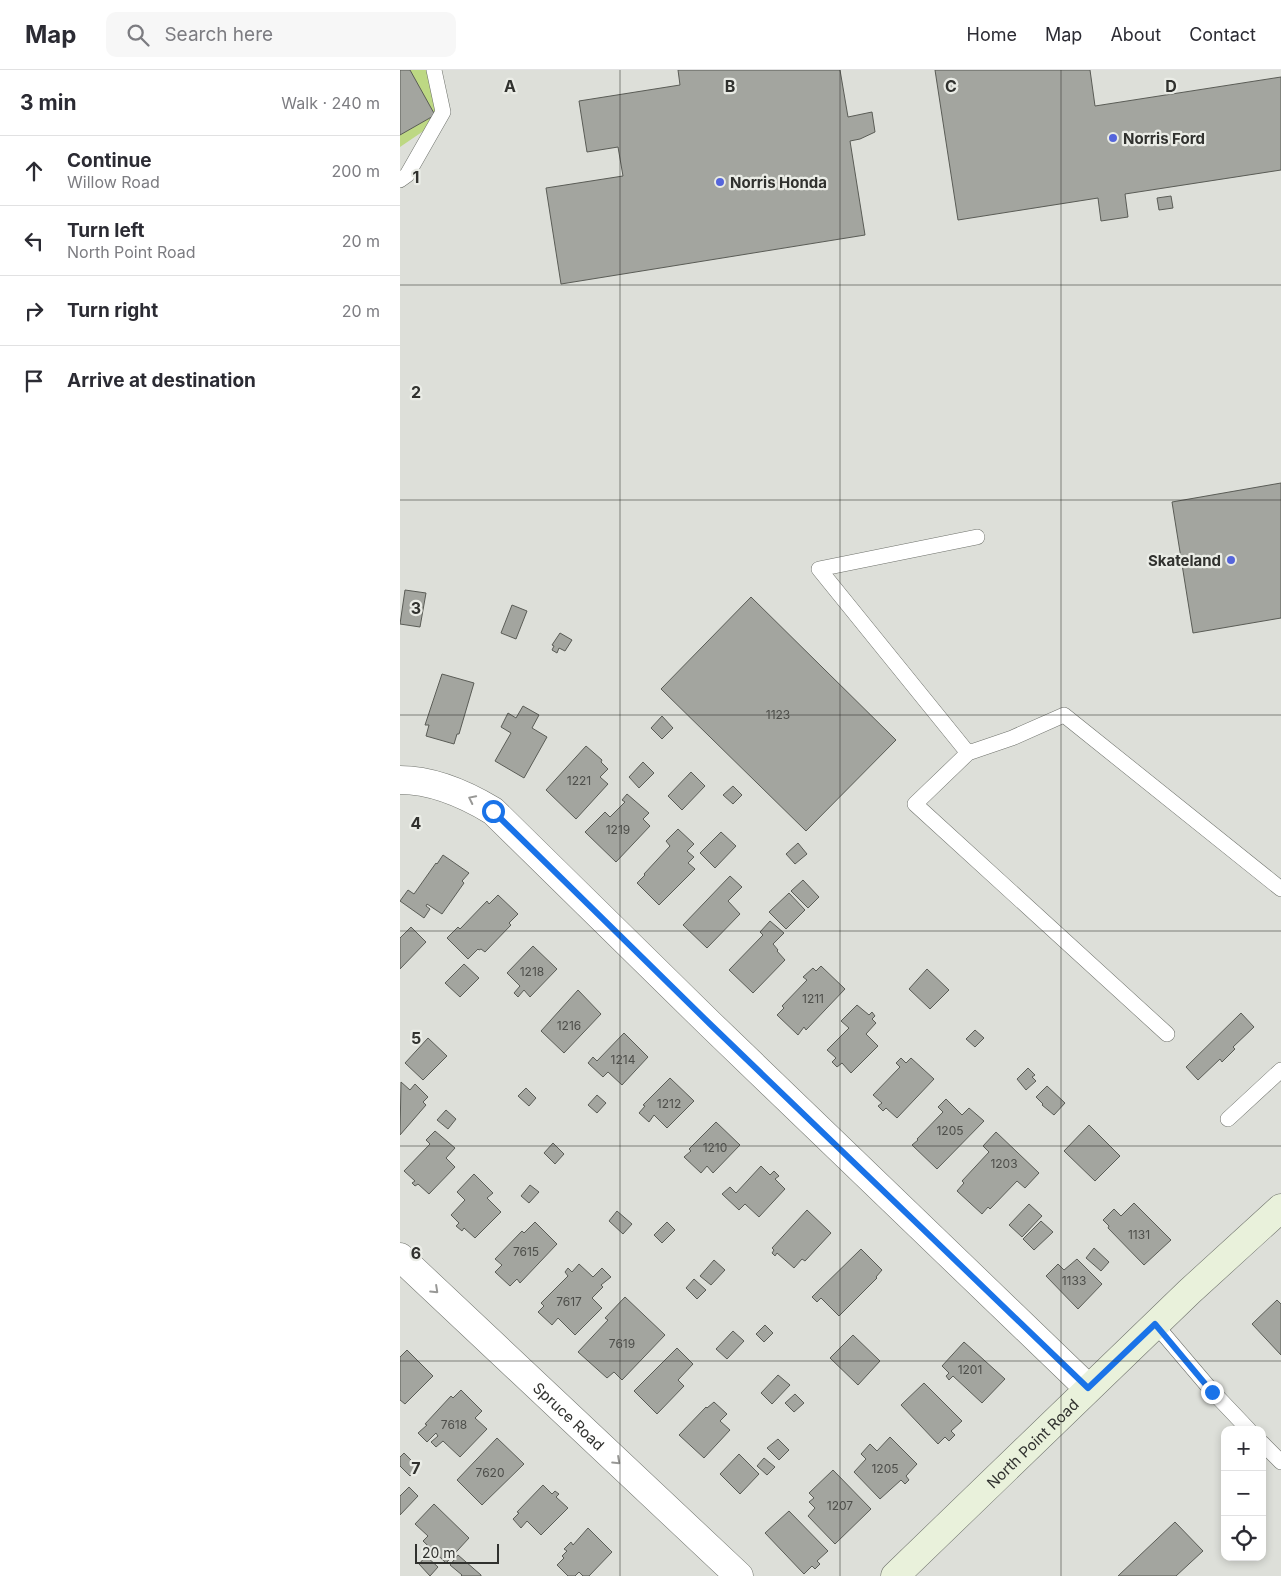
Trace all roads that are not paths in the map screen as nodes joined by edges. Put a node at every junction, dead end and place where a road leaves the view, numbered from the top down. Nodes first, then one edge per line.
1 (434, 70) edge
2 (400, 180) edge
3 (977, 537) dead end
4 (968, 753) junction
5 (400, 780) edge
6 (1281, 889) edge
7 (1167, 1034) dead end
8 (1281, 1070) edge
9 (1228, 1119) dead end
10 (1281, 1208) edge
11 (400, 1256) edge
12 (1155, 1324) junction
13 (1088, 1388) junction
14 (1246, 1426) edge
15 (1266, 1447) edge
16 (1281, 1462) edge
17 (739, 1576) edge
18 (895, 1576) edge

1 - 2 lane
3 - 4 lane
4 - 6 lane
4 - 7 lane
13 -> 5 street
8 - 9 lane
10 - 12 street, North Point Road
11 -> 17 street, Spruce Road
12 - 13 street, North Point Road
12 - 14 lane
13 - 18 street, North Point Road
15 - 16 lane

